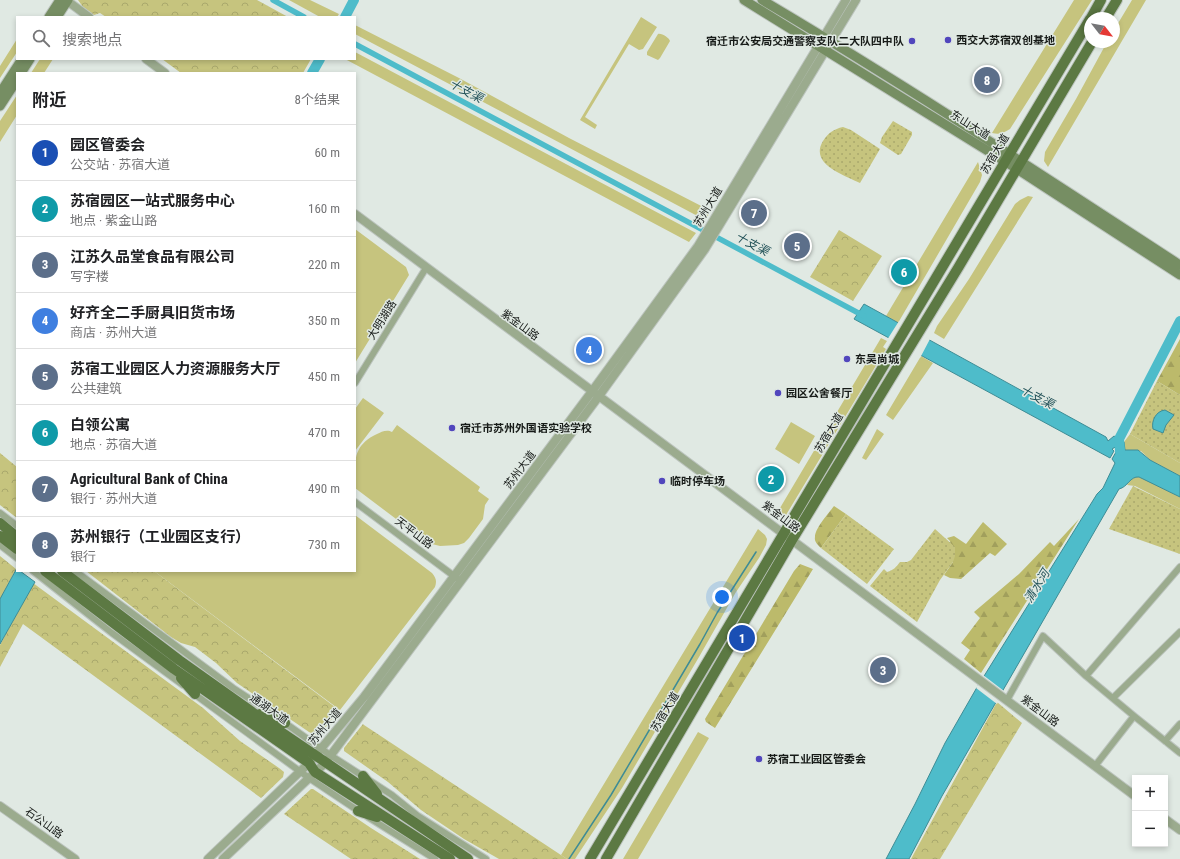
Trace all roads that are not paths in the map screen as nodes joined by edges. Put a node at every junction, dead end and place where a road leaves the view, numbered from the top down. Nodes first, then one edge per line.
1 (65, 0) edge
2 (744, 0) edge
3 (762, 0) edge
4 (846, 0) edge
5 (856, 0) edge
6 (1101, 0) edge
7 (1117, 0) edge
8 (1094, 12) edge
9 (1110, 12) edge
10 (50, 16) edge
11 (57, 16) edge
12 (89, 16) edge
13 (1084, 28) edge
14 (828, 39) junction
15 (822, 48) junction
16 (1088, 48) edge
17 (21, 60) edge
18 (29, 60) edge
19 (147, 60) edge
20 (22, 72) edge
21 (164, 72) edge
22 (16, 82) edge
23 (0, 93) edge
24 (0, 106) edge
25 (1007, 157) junction
26 (1020, 165) junction
27 (356, 215) edge
28 (1180, 265) edge
29 (425, 267) junction
30 (1180, 275) edge
31 (356, 376) edge
32 (356, 381) edge
33 (596, 393) junction
34 (356, 503) edge
35 (356, 507) edge
36 (0, 513) edge
37 (0, 524) edge
38 (16, 525) edge
39 (784, 533) junction
40 (0, 536) edge
41 (16, 536) edge
42 (792, 540) junction
43 (0, 545) edge
44 (16, 548) edge
45 (16, 557) edge
46 (1180, 567) edge
47 (34, 572) edge
48 (46, 572) edge
49 (63, 572) edge
50 (76, 572) edge
51 (456, 580) junction
52 (1180, 632) edge
53 (167, 664) junction
54 (1086, 676) junction
55 (195, 694) junction
56 (1113, 698) junction
57 (1007, 700) junction
58 (249, 710) junction
59 (1134, 716) junction
60 (285, 723) junction
61 (1180, 724) edge
62 (1165, 741) junction
63 (1180, 753) edge
64 (315, 756) junction
65 (328, 759) junction
66 (1095, 766) junction
67 (300, 771) junction
68 (312, 775) junction
69 (363, 776) junction
70 (1132, 794) edge
71 (383, 802) junction
72 (0, 806) edge
73 (358, 811) junction
74 (388, 820) junction
75 (1168, 820) edge
76 (1180, 830) edge
77 (425, 844) junction
78 (75, 859) edge
79 (208, 859) edge
80 (223, 859) edge
81 (436, 859) edge
82 (450, 859) edge
83 (468, 859) edge
84 (486, 859) edge
85 (590, 859) edge
86 (606, 859) edge

1 - 10 main road
1 - 11 main road
1 - 12 street
2 - 15 main road, 东山大道
3 - 14 main road, 东山大道
4 - 14 street, 苏州大道
5 - 14 street, 苏州大道
6 - 8 main road, 苏宿大道
7 - 9 main road
13 - 25 main road, 苏宿大道
14 - 15 street, 苏州大道
14 - 25 main road, 东山大道
15 - 25 main road, 东山大道
15 - 33 street, 苏州大道
16 - 26 main road, 苏宿大道
17 - 23 main road
18 - 20 main road
19 - 21 street
22 - 24 main road
25 - 26 main road, 东山大道
25 - 39 main road, 苏宿大道
26 - 28 main road, 东山大道
26 - 30 main road, 东山大道
26 - 42 main road, 苏宿大道
27 - 29 street, 紫金山路
29 - 31 street, 大明湖路
29 - 32 street, 大明湖路
29 - 33 street, 紫金山路
33 - 39 street, 紫金山路
33 - 51 street, 苏州大道
34 - 51 street, 天平山路
35 - 51 street, 天平山路
36 - 38 street
37 - 41 main road
39 - 42 street, 紫金山路
39 - 85 main road, 苏宿大道
40 - 44 main road
42 - 57 street, 紫金山路
42 - 86 main road, 苏宿大道
43 - 45 street
46 - 54 street
47 - 55 street
48 - 53 main road, 通湖大道
49 - 58 main road, 通湖大道
50 - 60 street
51 - 64 street, 苏州大道
51 - 65 street, 苏州大道
52 - 56 street
53 - 55 main road
53 - 64 main road, 通湖大道
54 - 56 street
54 - 57 street
55 - 67 street
56 - 59 street
57 - 66 street, 紫金山路
58 - 60 main road
58 - 64 main road, 通湖大道
59 - 62 street
59 - 66 street
60 - 64 street
61 - 62 street
62 - 63 street
64 - 65 main road, 通湖大道
64 - 67 street, 苏州大道
64 - 68 main road, 通湖大道
65 - 68 street, 苏州大道
65 - 69 street
65 - 71 main road, 通湖大道
66 - 70 street, 紫金山路
67 - 68 street
67 - 79 street, 苏州大道
68 - 73 street
68 - 74 main road, 通湖大道
68 - 80 street, 苏州大道
69 - 71 main road
69 - 84 street
71 - 83 main road, 通湖大道
72 - 78 street, 石公山路
73 - 74 main road
73 - 81 street
74 - 77 main road, 通湖大道
75 - 76 street
77 - 81 main road
77 - 82 main road, 通湖大道

